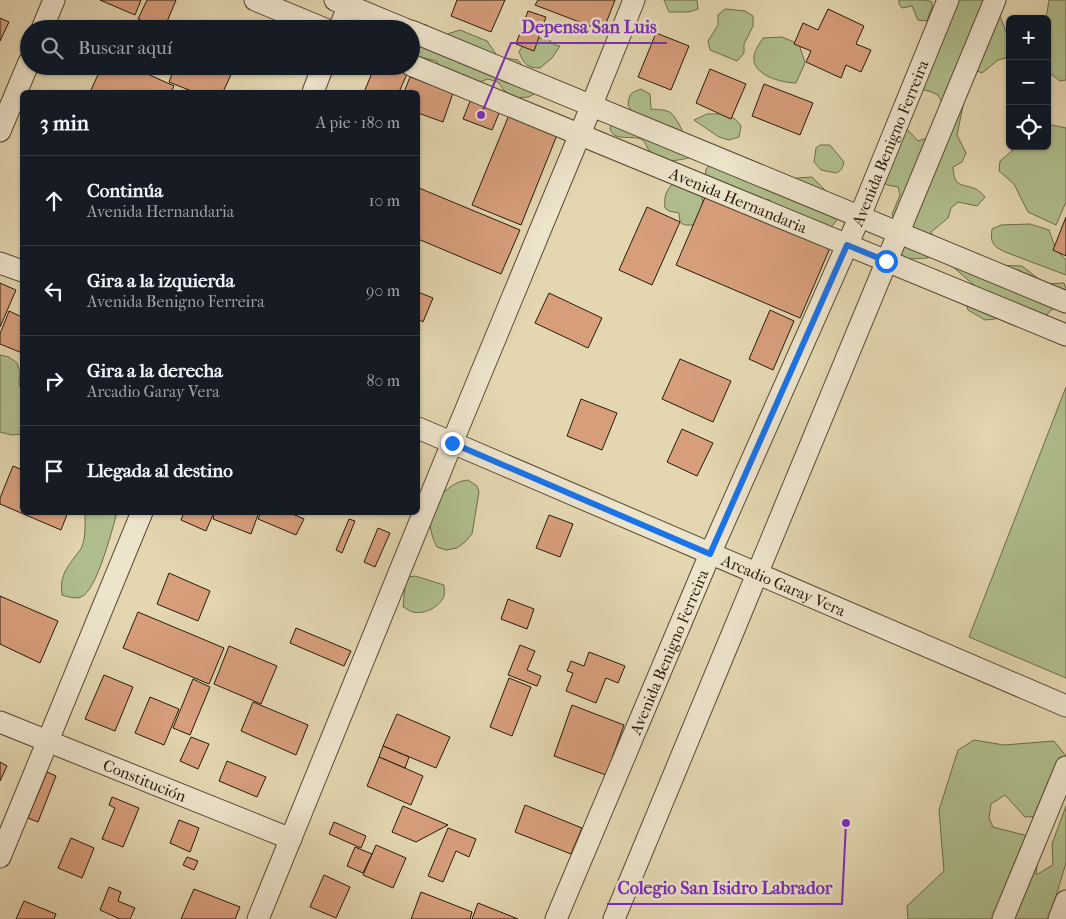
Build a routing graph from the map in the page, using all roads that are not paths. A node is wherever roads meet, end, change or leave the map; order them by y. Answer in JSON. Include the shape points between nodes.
{"nodes":[{"id":1,"x":54,"y":0,"type":"edge"},
{"id":2,"x":255,"y":0,"type":"edge"},
{"id":3,"x":634,"y":0,"type":"edge"},
{"id":4,"x":948,"y":0,"type":"edge"},
{"id":5,"x":995,"y":0,"type":"edge"},
{"id":6,"x":345,"y":2,"type":"edge"},
{"id":7,"x":46,"y":20,"type":"edge"},
{"id":8,"x":303,"y":20,"type":"edge"},
{"id":9,"x":341,"y":20,"type":"edge"},
{"id":10,"x":385,"y":20,"type":"edge"},
{"id":11,"x":420,"y":36,"type":"edge"},
{"id":12,"x":420,"y":69,"type":"edge"},
{"id":13,"x":24,"y":75,"type":"edge"},
{"id":14,"x":320,"y":75,"type":"edge"},
{"id":15,"x":314,"y":90,"type":"edge"},
{"id":16,"x":591,"y":106,"type":"junction"},
{"id":17,"x":0,"y":131,"type":"edge"},
{"id":18,"x":580,"y":134,"type":"junction"},
{"id":19,"x":860,"y":216,"type":"junction"},
{"id":20,"x":898,"y":232,"type":"junction"},
{"id":21,"x":847,"y":245,"type":"junction"},
{"id":22,"x":886,"y":261,"type":"junction"},
{"id":23,"x":0,"y":263,"type":"edge"},
{"id":24,"x":20,"y":270,"type":"edge"},
{"id":25,"x":1066,"y":302,"type":"edge"},
{"id":26,"x":1066,"y":335,"type":"edge"},
{"id":27,"x":420,"y":429,"type":"edge"},
{"id":28,"x":452,"y":443,"type":"junction"},
{"id":29,"x":141,"y":515,"type":"edge"},
{"id":30,"x":710,"y":554,"type":"junction"},
{"id":31,"x":757,"y":574,"type":"junction"},
{"id":32,"x":1066,"y":706,"type":"edge"},
{"id":33,"x":0,"y":722,"type":"edge"},
{"id":34,"x":48,"y":741,"type":"junction"},
{"id":35,"x":1066,"y":767,"type":"edge"},
{"id":36,"x":291,"y":839,"type":"junction"},
{"id":37,"x":0,"y":857,"type":"edge"},
{"id":38,"x":1066,"y":901,"type":"edge"},
{"id":39,"x":258,"y":919,"type":"edge"},
{"id":40,"x":556,"y":919,"type":"edge"},
{"id":41,"x":614,"y":919,"type":"edge"},
{"id":42,"x":1003,"y":919,"type":"edge"},
{"id":43,"x":1058,"y":919,"type":"edge"}],
"edges":[{"from":1,"to":7,"type":"street"},
{"from":2,"to":8,"type":"street"},
{"from":3,"to":16,"type":"street"},
{"from":4,"to":19,"type":"street","name":"Avenida Benigno Ferreira"},
{"from":5,"to":20,"type":"street"},
{"from":6,"to":9,"type":"street"},
{"from":6,"to":10,"type":"street"},
{"from":11,"to":16,"type":"street","name":"Avenida Hernandaria"},
{"from":12,"to":18,"type":"street","name":"Avenida Hernandaria"},
{"from":13,"to":17,"type":"street"},
{"from":14,"to":15,"type":"street"},
{"from":16,"to":18,"type":"street"},
{"from":16,"to":19,"type":"street","name":"Avenida Hernandaria"},
{"from":18,"to":21,"type":"street","name":"Avenida Hernandaria"},
{"from":18,"to":28,"type":"street"},
{"from":19,"to":20,"type":"street","name":"Avenida Hernandaria"},
{"from":19,"to":21,"type":"street","name":"Avenida Benigno Ferreira"},
{"from":20,"to":22,"type":"street"},
{"from":20,"to":25,"type":"street","name":"Avenida Hernandaria"},
{"from":21,"to":22,"type":"street","name":"Avenida Hernandaria"},
{"from":21,"to":30,"type":"street","name":"Avenida Benigno Ferreira"},
{"from":22,"to":26,"type":"street","name":"Avenida Hernandaria"},
{"from":22,"to":31,"type":"street"},
{"from":23,"to":24,"type":"street"},
{"from":27,"to":28,"type":"street","name":"Arcadio Garay Vera"},
{"from":28,"to":30,"type":"street","name":"Arcadio Garay Vera"},
{"from":28,"to":36,"type":"street"},
{"from":29,"to":34,"type":"street"},
{"from":30,"to":31,"type":"street","name":"Arcadio Garay Vera"},
{"from":30,"to":40,"type":"street","name":"Avenida Benigno Ferreira"},
{"from":31,"to":32,"type":"street","name":"Arcadio Garay Vera"},
{"from":31,"to":41,"type":"street"},
{"from":33,"to":34,"type":"street","name":"Constitución"},
{"from":34,"to":36,"type":"street","name":"Constitución"},
{"from":34,"to":37,"type":"street"},
{"from":35,"to":42,"type":"street"},
{"from":36,"to":39,"type":"street"},
{"from":38,"to":43,"type":"street"}]}
